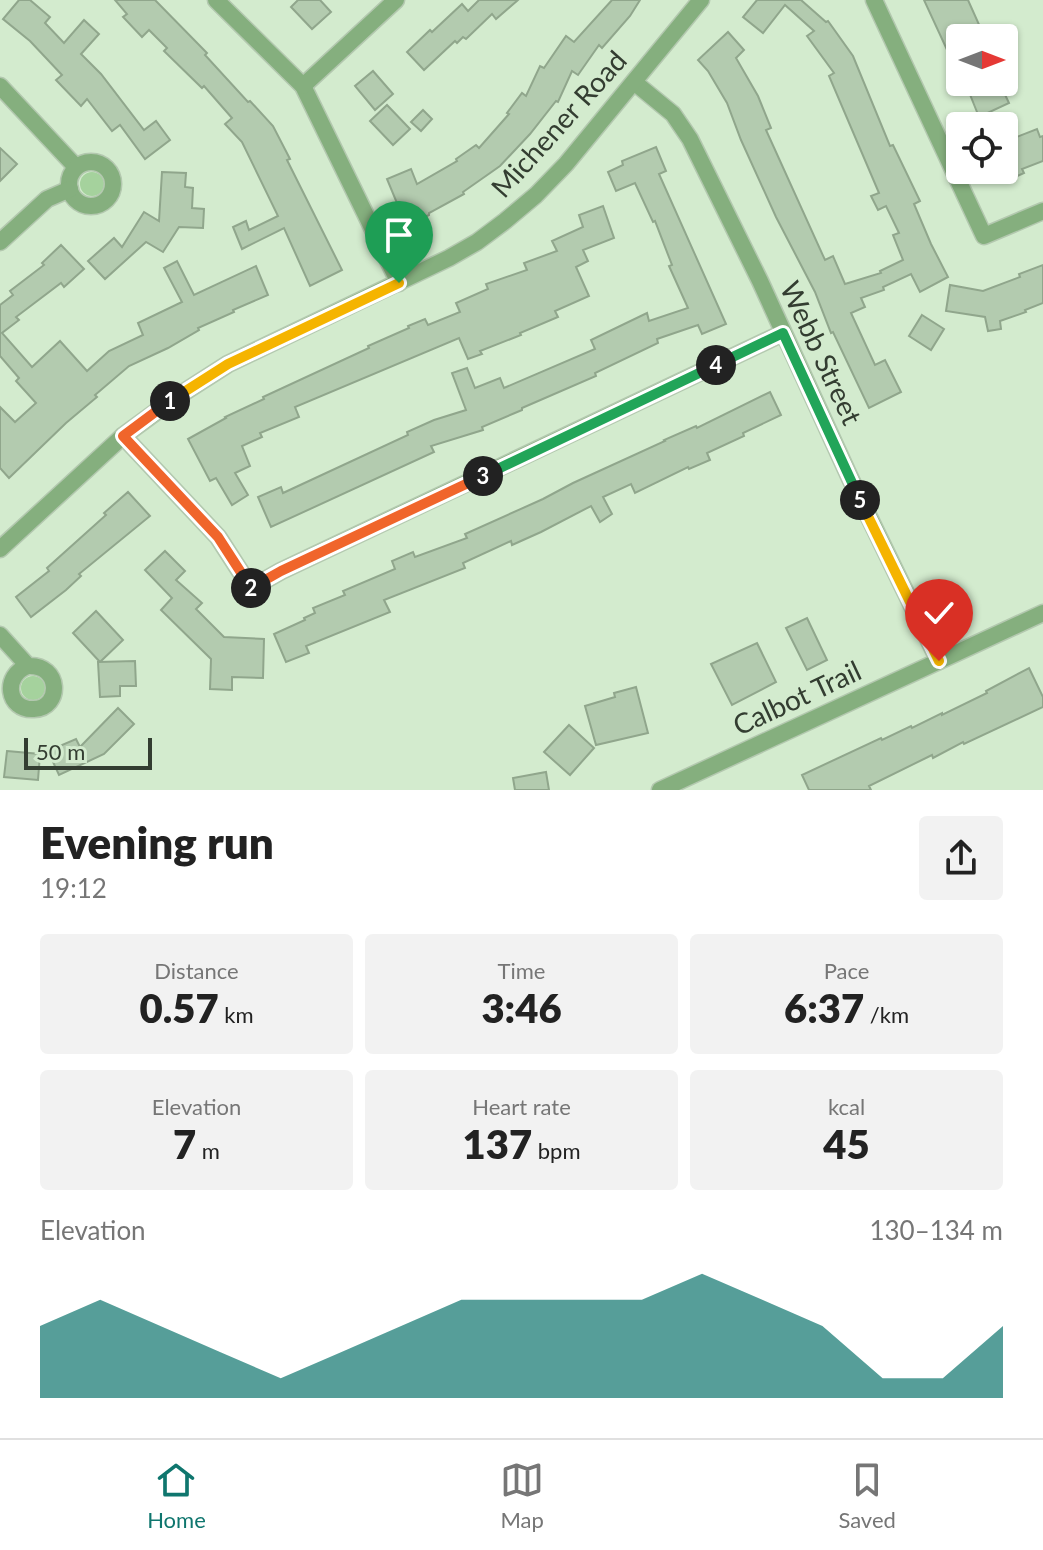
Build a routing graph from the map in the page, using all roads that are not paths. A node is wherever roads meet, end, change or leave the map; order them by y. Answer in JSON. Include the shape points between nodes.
{"nodes":[{"id":1,"x":216,"y":0,"type":"edge"},
{"id":2,"x":396,"y":0,"type":"edge"},
{"id":3,"x":701,"y":0,"type":"edge"},
{"id":4,"x":874,"y":0,"type":"edge"},
{"id":5,"x":634,"y":82,"type":"junction"},
{"id":6,"x":0,"y":86,"type":"edge"},
{"id":7,"x":303,"y":86,"type":"junction"},
{"id":8,"x":76,"y":167,"type":"junction"},
{"id":9,"x":70,"y":189,"type":"junction"},
{"id":10,"x":1043,"y":211,"type":"edge"},
{"id":11,"x":0,"y":242,"type":"edge"},
{"id":12,"x":399,"y":283,"type":"junction"},
{"id":13,"x":783,"y":333,"type":"junction"},
{"id":14,"x":123,"y":436,"type":"junction"},
{"id":15,"x":0,"y":549,"type":"edge"},
{"id":16,"x":1043,"y":613,"type":"edge"},
{"id":17,"x":0,"y":635,"type":"edge"},
{"id":18,"x":939,"y":661,"type":"junction"},
{"id":19,"x":28,"y":666,"type":"dead end"},
{"id":20,"x":660,"y":790,"type":"edge"}],
"edges":[{"from":1,"to":7,"type":"street"},
{"from":2,"to":7,"type":"street"},
{"from":3,"to":5,"type":"street","name":"Michener Road"},
{"from":4,"to":10,"type":"street","via":[[984,236]]},
{"from":5,"to":12,"type":"street","name":"Michener Road","via":[[536,195],[477,242]]},
{"from":5,"to":13,"type":"street","name":"Webb Street","via":[[683,126]]},
{"from":6,"to":8,"type":"street"},
{"from":7,"to":12,"type":"street"},
{"from":8,"to":9,"type":"street"},
{"from":8,"to":9,"type":"street","via":[[89,161],[103,165],[112,175],[112,190],[91,206],[78,201]]},
{"from":9,"to":11,"type":"street","via":[[47,199]]},
{"from":12,"to":14,"type":"street","name":"Michener Road","via":[[228,364]]},
{"from":13,"to":14,"type":"street","via":[[251,588],[218,537]]},
{"from":13,"to":18,"type":"street","name":"Webb Street"},
{"from":14,"to":15,"type":"street","name":"Michener Road"},
{"from":16,"to":18,"type":"street","name":"Calbot Trail"},
{"from":17,"to":19,"type":"street"},
{"from":18,"to":20,"type":"street","name":"Calbot Trail"}]}
